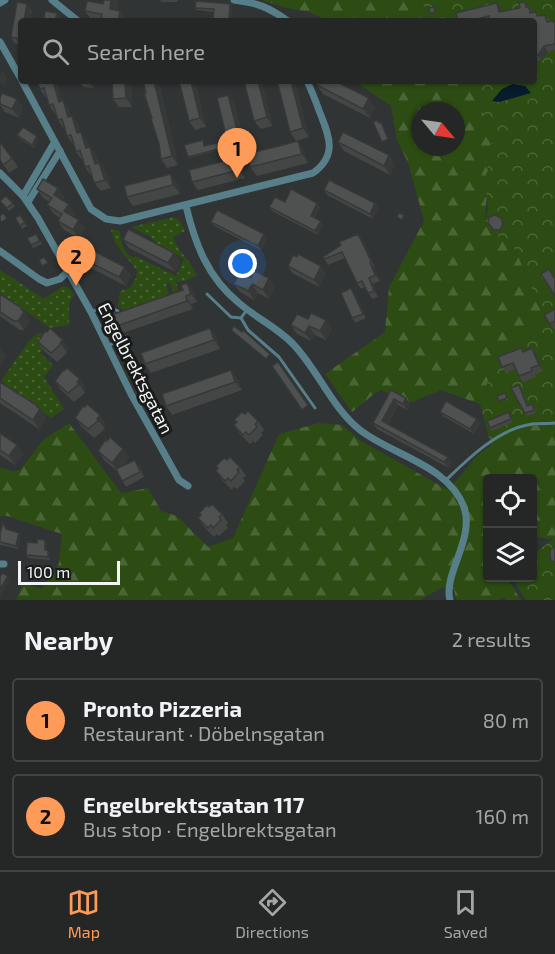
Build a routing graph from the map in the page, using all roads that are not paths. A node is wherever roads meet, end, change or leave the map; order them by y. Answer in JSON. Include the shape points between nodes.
{"nodes":[{"id":1,"x":5,"y":0,"type":"edge"},
{"id":2,"x":52,"y":0,"type":"edge"},
{"id":3,"x":234,"y":0,"type":"edge"},
{"id":4,"x":0,"y":3,"type":"edge"},
{"id":5,"x":74,"y":18,"type":"edge"},
{"id":6,"x":284,"y":18,"type":"edge"},
{"id":7,"x":0,"y":42,"type":"edge"},
{"id":8,"x":18,"y":73,"type":"edge"},
{"id":9,"x":24,"y":84,"type":"edge"},
{"id":10,"x":308,"y":84,"type":"edge"},
{"id":11,"x":54,"y":143,"type":"junction"},
{"id":12,"x":60,"y":151,"type":"junction"},
{"id":13,"x":0,"y":173,"type":"edge"},
{"id":14,"x":25,"y":199,"type":"junction"},
{"id":15,"x":186,"y":206,"type":"junction"},
{"id":16,"x":0,"y":251,"type":"edge"},
{"id":17,"x":68,"y":271,"type":"junction"},
{"id":18,"x":207,"y":294,"type":"dead end"},
{"id":19,"x":247,"y":309,"type":"junction"},
{"id":20,"x":118,"y":311,"type":"edge"},
{"id":21,"x":91,"y":312,"type":"junction"},
{"id":22,"x":241,"y":318,"type":"junction"},
{"id":23,"x":127,"y":336,"type":"dead end"},
{"id":24,"x":108,"y":346,"type":"junction"},
{"id":25,"x":315,"y":408,"type":"dead end"},
{"id":26,"x":555,"y":423,"type":"edge"},
{"id":27,"x":444,"y":481,"type":"junction"},
{"id":28,"x":188,"y":486,"type":"dead end"},
{"id":29,"x":450,"y":600,"type":"edge"}],
"edges":[{"from":1,"to":4,"type":"street"},
{"from":2,"to":5,"type":"street"},
{"from":3,"to":6,"type":"street","via":[[257,3]]},
{"from":7,"to":8,"type":"street"},
{"from":9,"to":11,"type":"street"},
{"from":10,"to":15,"type":"street","via":[[329,135],[330,148],[323,165],[313,172]]},
{"from":11,"to":12,"type":"street"},
{"from":11,"to":14,"type":"street"},
{"from":12,"to":14,"type":"street"},
{"from":12,"to":15,"type":"street","via":[[91,209],[106,219],[120,221]]},
{"from":13,"to":14,"type":"street","name":"Engelbrektsgatan"},
{"from":14,"to":17,"type":"street","name":"Engelbrektsgatan"},
{"from":15,"to":19,"type":"street","via":[[207,267]]},
{"from":16,"to":17,"type":"street","via":[[47,283]]},
{"from":17,"to":21,"type":"street","name":"Engelbrektsgatan"},
{"from":18,"to":22,"type":"lane","via":[[231,317]]},
{"from":19,"to":22,"type":"lane"},
{"from":19,"to":27,"type":"street","via":[[294,344],[356,427]]},
{"from":20,"to":21,"type":"lane","via":[[108,306]]},
{"from":21,"to":24,"type":"street","name":"Engelbrektsgatan"},
{"from":22,"to":25,"type":"lane","via":[[248,330],[279,357]]},
{"from":23,"to":24,"type":"lane"},
{"from":24,"to":28,"type":"street","name":"Engelbrektsgatan","via":[[179,480]]},
{"from":26,"to":27,"type":"lane","via":[[524,425],[507,433],[483,446]]},
{"from":27,"to":29,"type":"street","via":[[464,507],[466,526]]}]}
